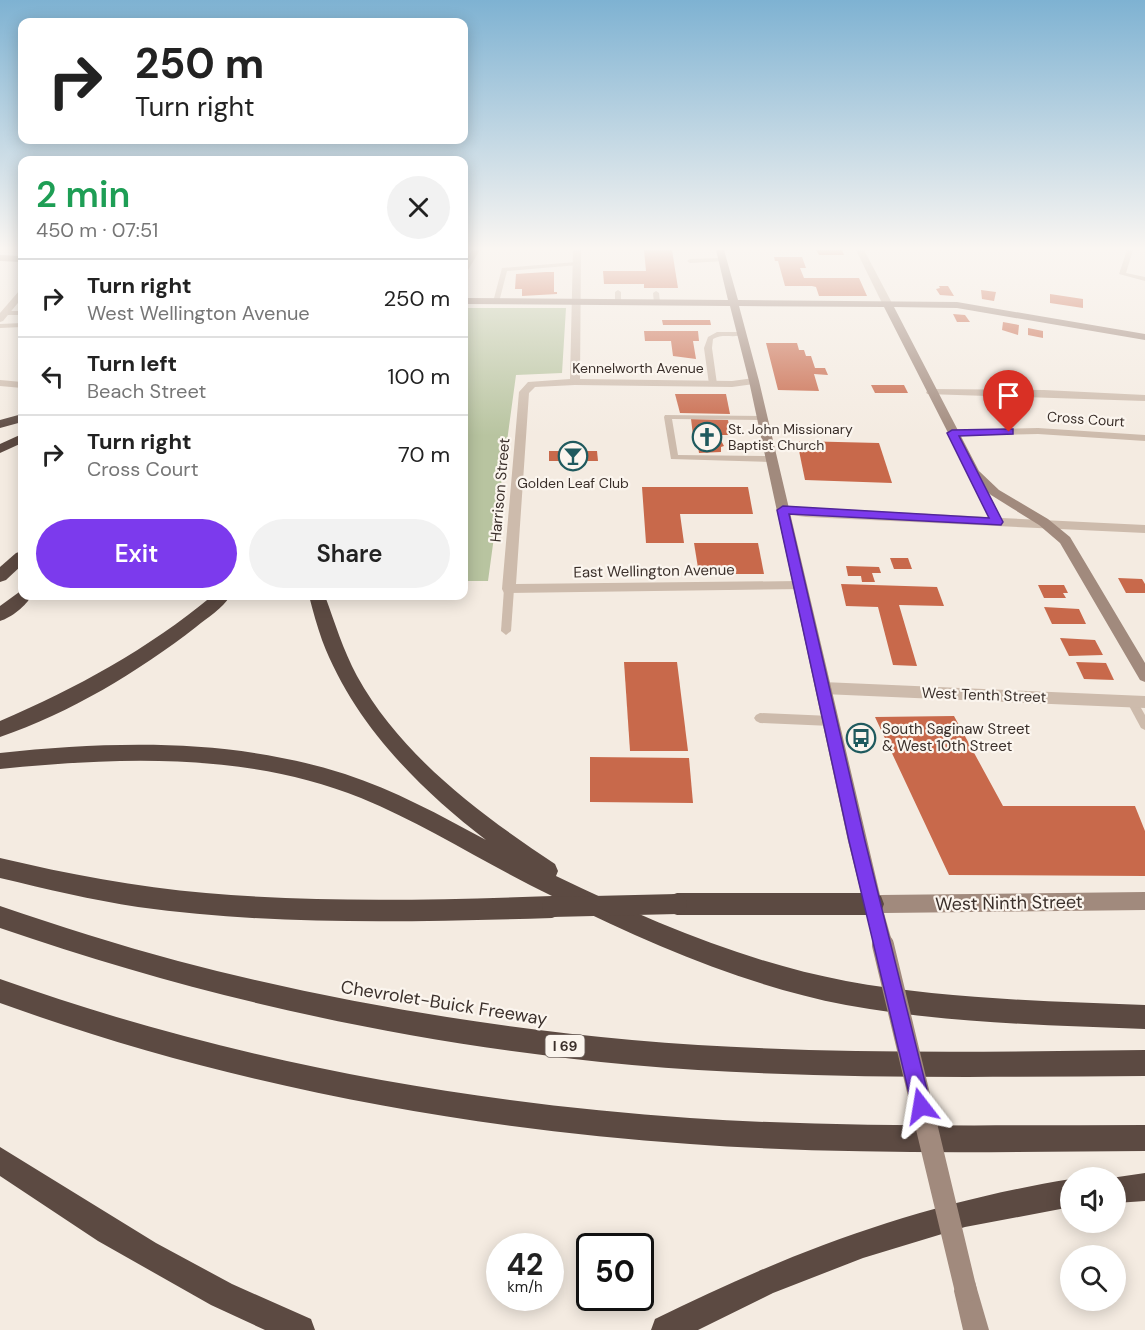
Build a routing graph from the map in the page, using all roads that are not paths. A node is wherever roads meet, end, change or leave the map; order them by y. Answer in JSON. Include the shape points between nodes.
{"nodes":[{"id":1,"x":575,"y":312,"type":"edge"},
{"id":2,"x":735,"y":312,"type":"edge"},
{"id":3,"x":891,"y":312,"type":"edge"},
{"id":4,"x":999,"y":312,"type":"edge"},
{"id":5,"x":18,"y":314,"type":"edge"},
{"id":6,"x":2,"y":316,"type":"edge"},
{"id":7,"x":0,"y":326,"type":"edge"},
{"id":8,"x":18,"y":326,"type":"edge"},
{"id":9,"x":741,"y":334,"type":"junction"},
{"id":10,"x":1145,"y":337,"type":"edge"},
{"id":11,"x":754,"y":381,"type":"junction"},
{"id":12,"x":575,"y":382,"type":"junction"},
{"id":13,"x":0,"y":383,"type":"edge"},
{"id":14,"x":713,"y":384,"type":"junction"},
{"id":15,"x":18,"y":385,"type":"edge"},
{"id":16,"x":525,"y":392,"type":"joint"},
{"id":17,"x":931,"y":392,"type":"junction"},
{"id":18,"x":1145,"y":398,"type":"edge"},
{"id":19,"x":762,"y":418,"type":"junction"},
{"id":20,"x":18,"y":419,"type":"edge"},
{"id":21,"x":0,"y":424,"type":"edge"},
{"id":22,"x":952,"y":433,"type":"junction"},
{"id":23,"x":1145,"y":438,"type":"edge"},
{"id":24,"x":18,"y":440,"type":"edge"},
{"id":25,"x":0,"y":449,"type":"edge"},
{"id":26,"x":771,"y":459,"type":"junction"},
{"id":27,"x":972,"y":470,"type":"junction"},
{"id":28,"x":783,"y":510,"type":"junction"},
{"id":29,"x":997,"y":522,"type":"junction"},
{"id":30,"x":1046,"y":525,"type":"junction"},
{"id":31,"x":1145,"y":529,"type":"edge"},
{"id":32,"x":18,"y":558,"type":"edge"},
{"id":33,"x":18,"y":559,"type":"edge"},
{"id":34,"x":0,"y":571,"type":"edge"},
{"id":35,"x":0,"y":576,"type":"edge"},
{"id":36,"x":799,"y":586,"type":"junction"},
{"id":37,"x":509,"y":590,"type":"junction"},
{"id":38,"x":18,"y":600,"type":"edge"},
{"id":39,"x":217,"y":600,"type":"edge"},
{"id":40,"x":318,"y":600,"type":"edge"},
{"id":41,"x":0,"y":615,"type":"edge"},
{"id":42,"x":506,"y":631,"type":"dead end"},
{"id":43,"x":1145,"y":676,"type":"edge"},
{"id":44,"x":823,"y":688,"type":"junction"},
{"id":45,"x":1139,"y":702,"type":"edge"},
{"id":46,"x":760,"y":718,"type":"dead end"},
{"id":47,"x":831,"y":721,"type":"junction"},
{"id":48,"x":1145,"y":725,"type":"edge"},
{"id":49,"x":0,"y":729,"type":"edge"},
{"id":50,"x":0,"y":762,"type":"edge"},
{"id":51,"x":0,"y":868,"type":"edge"},
{"id":52,"x":1145,"y":902,"type":"edge"},
{"id":53,"x":873,"y":904,"type":"junction"},
{"id":54,"x":621,"y":916,"type":"junction"},
{"id":55,"x":0,"y":917,"type":"edge"},
{"id":56,"x":0,"y":991,"type":"edge"},
{"id":57,"x":1145,"y":1017,"type":"edge"},
{"id":58,"x":1145,"y":1063,"type":"edge"},
{"id":59,"x":1145,"y":1138,"type":"edge"},
{"id":60,"x":0,"y":1160,"type":"edge"},
{"id":61,"x":1145,"y":1187,"type":"edge"},
{"id":62,"x":1126,"y":1188,"type":"edge"},
{"id":63,"x":1060,"y":1195,"type":"edge"},
{"id":64,"x":300,"y":1330,"type":"edge"},
{"id":65,"x":666,"y":1330,"type":"edge"},
{"id":66,"x":976,"y":1330,"type":"edge"}],
"edges":[{"from":1,"to":12,"type":"street"},
{"from":2,"to":9,"type":"street"},
{"from":3,"to":17,"type":"street"},
{"from":4,"to":10,"type":"street"},
{"from":5,"to":6,"type":"lane"},
{"from":7,"to":8,"type":"lane"},
{"from":9,"to":11,"type":"street"},
{"from":9,"to":14,"type":"lane","via":[[717,334],[710,338]]},
{"from":11,"to":14,"type":"street","name":"Kennelworth Avenue"},
{"from":11,"to":19,"type":"street"},
{"from":12,"to":14,"type":"street","name":"Kennelworth Avenue"},
{"from":12,"to":16,"type":"street","name":"Kennelworth Avenue","via":[[532,384]]},
{"from":13,"to":15,"type":"street"},
{"from":16,"to":37,"type":"street","name":"Harrison Street"},
{"from":17,"to":18,"type":"street"},
{"from":17,"to":22,"type":"street"},
{"from":19,"to":26,"type":"street"},
{"from":19,"to":26,"type":"lane","via":[[668,417],[674,458]]},
{"from":20,"to":21,"type":"highway"},
{"from":22,"to":23,"type":"street","name":"Cross Court","via":[[1038,431]]},
{"from":22,"to":27,"type":"street"},
{"from":24,"to":25,"type":"highway"},
{"from":26,"to":28,"type":"street"},
{"from":27,"to":29,"type":"street"},
{"from":27,"to":30,"type":"street","via":[[996,493]]},
{"from":28,"to":29,"type":"street"},
{"from":28,"to":36,"type":"street"},
{"from":29,"to":30,"type":"street"},
{"from":30,"to":31,"type":"street"},
{"from":30,"to":43,"type":"street","via":[[1070,547]]},
{"from":32,"to":34,"type":"highway"},
{"from":33,"to":35,"type":"highway"},
{"from":36,"to":37,"type":"street","name":"East Wellington Avenue"},
{"from":36,"to":44,"type":"street"},
{"from":37,"to":42,"type":"lane"},
{"from":38,"to":41,"type":"highway"},
{"from":39,"to":49,"type":"highway","via":[[129,666]]},
{"from":40,"to":54,"type":"highway","via":[[328,634],[354,685],[415,767],[501,841]]},
{"from":44,"to":45,"type":"street","name":"West Tenth Street"},
{"from":44,"to":47,"type":"street"},
{"from":45,"to":48,"type":"lane"},
{"from":46,"to":47,"type":"lane"},
{"from":47,"to":53,"type":"street"},
{"from":50,"to":54,"type":"highway","via":[[56,755],[156,752],[219,756],[291,769],[381,797],[527,873]]},
{"from":51,"to":53,"type":"highway","bridge":true,"via":[[107,892],[230,908],[368,912],[677,904]]},
{"from":52,"to":53,"type":"street","name":"West Ninth Street"},
{"from":53,"to":66,"type":"street","bridge":true},
{"from":54,"to":57,"type":"highway","via":[[751,969],[840,992],[966,1008]]},
{"from":55,"to":58,"type":"highway","name":"Chevrolet-Buick Freeway","number":"I 69","via":[[135,962],[243,990],[415,1025],[558,1045],[750,1060]]},
{"from":56,"to":59,"type":"highway","via":[[191,1051],[292,1075],[502,1111],[613,1124],[851,1138]]},
{"from":60,"to":64,"type":"highway","via":[[136,1248]]},
{"from":61,"to":62,"type":"highway"},
{"from":63,"to":65,"type":"highway","via":[[943,1218],[842,1250],[730,1297]]}]}
